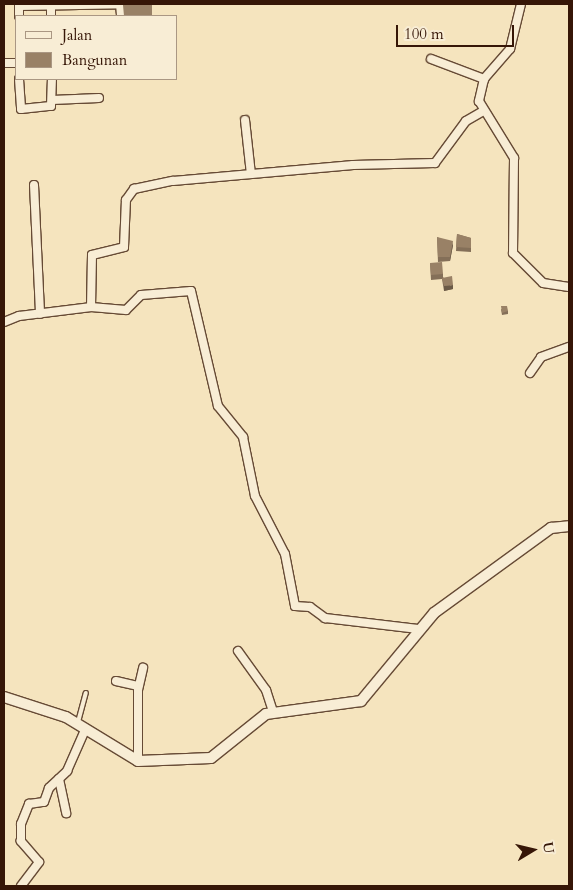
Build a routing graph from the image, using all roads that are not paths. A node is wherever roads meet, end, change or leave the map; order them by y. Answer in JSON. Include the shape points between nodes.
{"nodes":[{"id":1,"x":120,"y":4,"type":"edge"},
{"id":2,"x":141,"y":4,"type":"edge"},
{"id":3,"x":521,"y":4,"type":"edge"},
{"id":4,"x":19,"y":5,"type":"edge"},
{"id":5,"x":51,"y":5,"type":"edge"},
{"id":6,"x":431,"y":59,"type":"dead end"},
{"id":7,"x":484,"y":79,"type":"junction"},
{"id":8,"x":19,"y":80,"type":"edge"},
{"id":9,"x":52,"y":80,"type":"edge"},
{"id":10,"x":99,"y":98,"type":"dead end"},
{"id":11,"x":52,"y":100,"type":"junction"},
{"id":12,"x":483,"y":111,"type":"junction"},
{"id":13,"x":245,"y":120,"type":"dead end"},
{"id":14,"x":251,"y":174,"type":"junction"},
{"id":15,"x":34,"y":185,"type":"dead end"},
{"id":16,"x":569,"y":287,"type":"edge"},
{"id":17,"x":91,"y":307,"type":"junction"},
{"id":18,"x":40,"y":314,"type":"junction"},
{"id":19,"x":4,"y":322,"type":"edge"},
{"id":20,"x":569,"y":347,"type":"edge"},
{"id":21,"x":530,"y":374,"type":"dead end"},
{"id":22,"x":569,"y":526,"type":"edge"},
{"id":23,"x":418,"y":628,"type":"junction"},
{"id":24,"x":238,"y":651,"type":"dead end"},
{"id":25,"x":143,"y":668,"type":"dead end"},
{"id":26,"x":116,"y":681,"type":"dead end"},
{"id":27,"x":138,"y":686,"type":"junction"},
{"id":28,"x":86,"y":693,"type":"dead end"},
{"id":29,"x":4,"y":697,"type":"edge"},
{"id":30,"x":273,"y":712,"type":"junction"},
{"id":31,"x":81,"y":727,"type":"junction"},
{"id":32,"x":138,"y":761,"type":"junction"},
{"id":33,"x":59,"y":779,"type":"junction"},
{"id":34,"x":66,"y":813,"type":"dead end"},
{"id":35,"x":21,"y":886,"type":"edge"}],
"edges":[{"from":1,"to":2,"type":"street"},
{"from":1,"to":5,"type":"street"},
{"from":3,"to":7,"type":"street","via":[[510,49]]},
{"from":4,"to":5,"type":"street"},
{"from":6,"to":7,"type":"street"},
{"from":7,"to":12,"type":"street","via":[[479,95]]},
{"from":8,"to":11,"type":"street","via":[[20,108],[49,107]]},
{"from":9,"to":11,"type":"street"},
{"from":10,"to":11,"type":"street"},
{"from":12,"to":14,"type":"street","via":[[466,121],[435,163]]},
{"from":12,"to":16,"type":"street","via":[[514,158],[513,253],[543,282]]},
{"from":13,"to":14,"type":"street"},
{"from":14,"to":17,"type":"street","via":[[173,181],[131,191],[126,200],[124,247],[92,255]]},
{"from":15,"to":18,"type":"street"},
{"from":17,"to":18,"type":"street"},
{"from":17,"to":23,"type":"street","via":[[126,310],[141,295],[191,291],[218,406],[244,441],[255,496],[285,554],[295,606],[310,607],[325,618]]},
{"from":18,"to":19,"type":"street"},
{"from":20,"to":21,"type":"street","via":[[546,354]]},
{"from":22,"to":23,"type":"street","via":[[551,528]]},
{"from":23,"to":30,"type":"street","via":[[361,702]]},
{"from":24,"to":30,"type":"street","via":[[266,690]]},
{"from":25,"to":27,"type":"street"},
{"from":26,"to":27,"type":"street"},
{"from":27,"to":32,"type":"street"},
{"from":28,"to":31,"type":"lane"},
{"from":29,"to":31,"type":"street","via":[[50,710]]},
{"from":30,"to":32,"type":"street","via":[[252,723],[212,758]]},
{"from":31,"to":32,"type":"street"},
{"from":31,"to":33,"type":"street","via":[[71,764]]},
{"from":33,"to":34,"type":"street"},
{"from":33,"to":35,"type":"street","via":[[49,788],[44,802],[29,804],[21,824],[21,841],[39,862]]}]}
